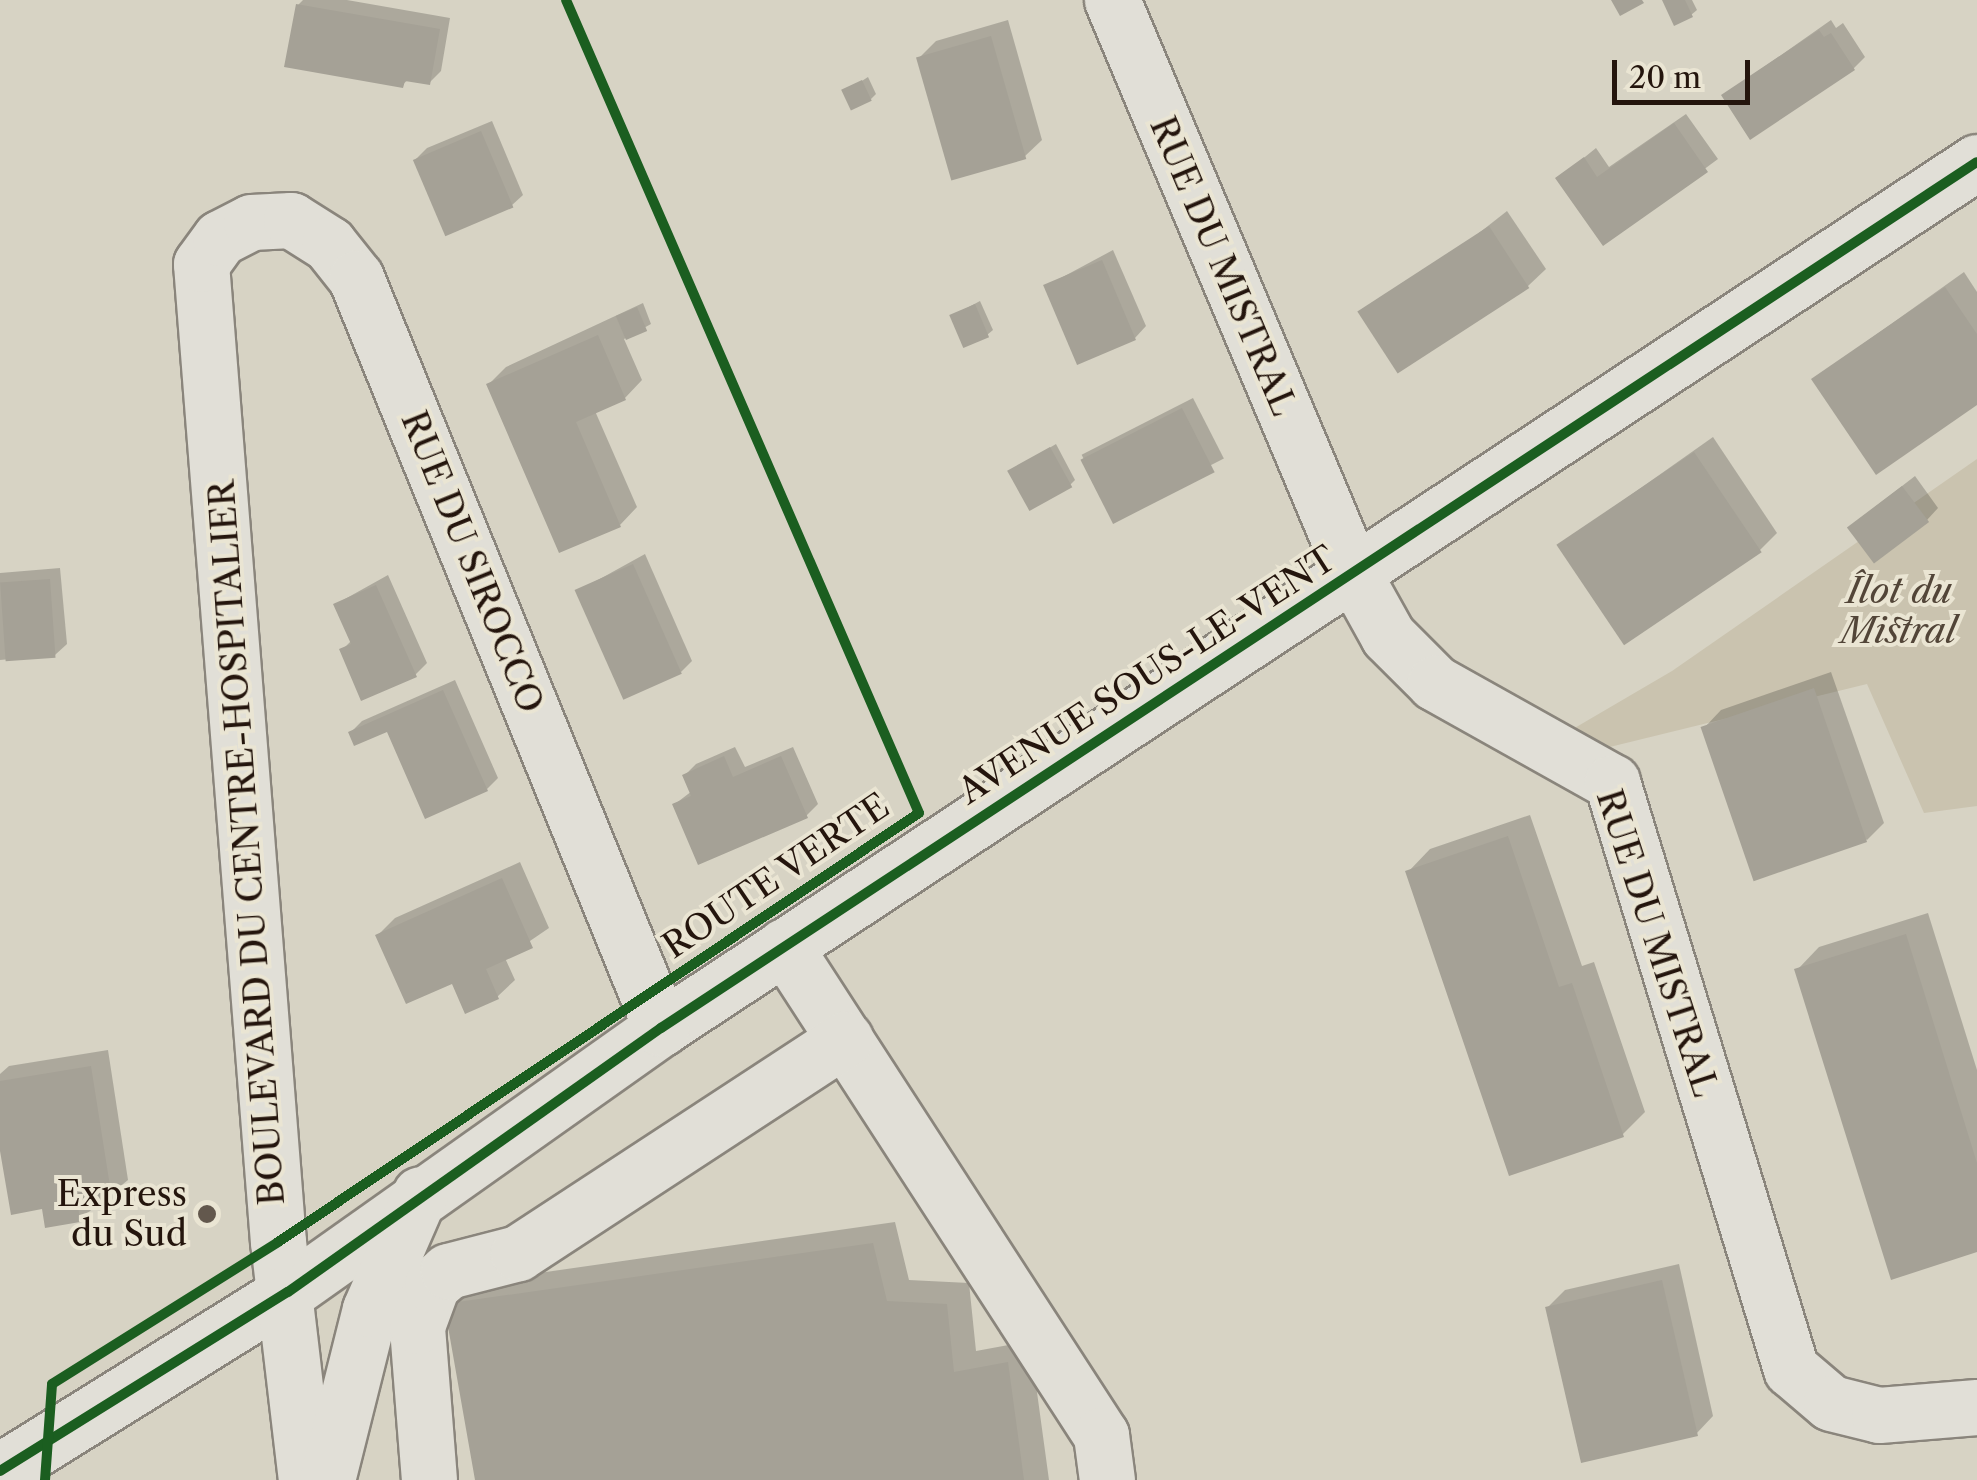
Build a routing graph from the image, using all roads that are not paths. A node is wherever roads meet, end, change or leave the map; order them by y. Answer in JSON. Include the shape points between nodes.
{"nodes":[{"id":1,"x":1112,"y":0,"type":"edge"},
{"id":2,"x":1977,"y":162,"type":"edge"},
{"id":3,"x":201,"y":264,"type":"joint"},
{"id":4,"x":1353,"y":573,"type":"junction"},
{"id":5,"x":784,"y":946,"type":"junction"},
{"id":6,"x":662,"y":1028,"type":"junction"},
{"id":7,"x":845,"y":1039,"type":"junction"},
{"id":8,"x":421,"y":1192,"type":"junction"},
{"id":9,"x":288,"y":1292,"type":"junction"},
{"id":10,"x":1977,"y":1407,"type":"edge"},
{"id":11,"x":0,"y":1470,"type":"edge"},
{"id":12,"x":306,"y":1480,"type":"edge"},
{"id":13,"x":327,"y":1480,"type":"edge"},
{"id":14,"x":429,"y":1480,"type":"edge"},
{"id":15,"x":1107,"y":1480,"type":"edge"}],
"edges":[{"from":1,"to":4,"type":"street","name":"RUE DU MISTRAL"},
{"from":2,"to":4,"type":"street","name":"AVENUE SOUS-LE-VENT"},
{"from":3,"to":6,"type":"street","name":"RUE DU SIROCCO","via":[[220,238],[251,222],[292,220],[329,244],[356,278]]},
{"from":3,"to":9,"type":"street","name":"BOULEVARD DU CENTRE-HOSPITALIER","via":[[278,1242]]},
{"from":4,"to":5,"type":"street","name":"AVENUE SOUS-LE-VENT"},
{"from":4,"to":10,"type":"street","name":"RUE DU MISTRAL","via":[[1388,636],[1435,683],[1612,782],[1791,1369],[1831,1403],[1879,1415]]},
{"from":5,"to":6,"type":"street","name":"AVENUE SOUS-LE-VENT"},
{"from":5,"to":7,"type":"street"},
{"from":6,"to":8,"type":"street","name":"AVENUE SOUS-LE-VENT"},
{"from":7,"to":14,"type":"street","via":[[518,1253],[448,1270],[432,1285],[417,1326]]},
{"from":7,"to":15,"type":"street","via":[[1102,1435]]},
{"from":8,"to":9,"type":"street","name":"AVENUE SOUS-LE-VENT"},
{"from":8,"to":13,"type":"street","via":[[370,1309]]},
{"from":9,"to":11,"type":"street","name":"AVENUE SOUS-LE-VENT"},
{"from":9,"to":12,"type":"street","name":"BOULEVARD DU CENTRE-HOSPITALIER"}]}
